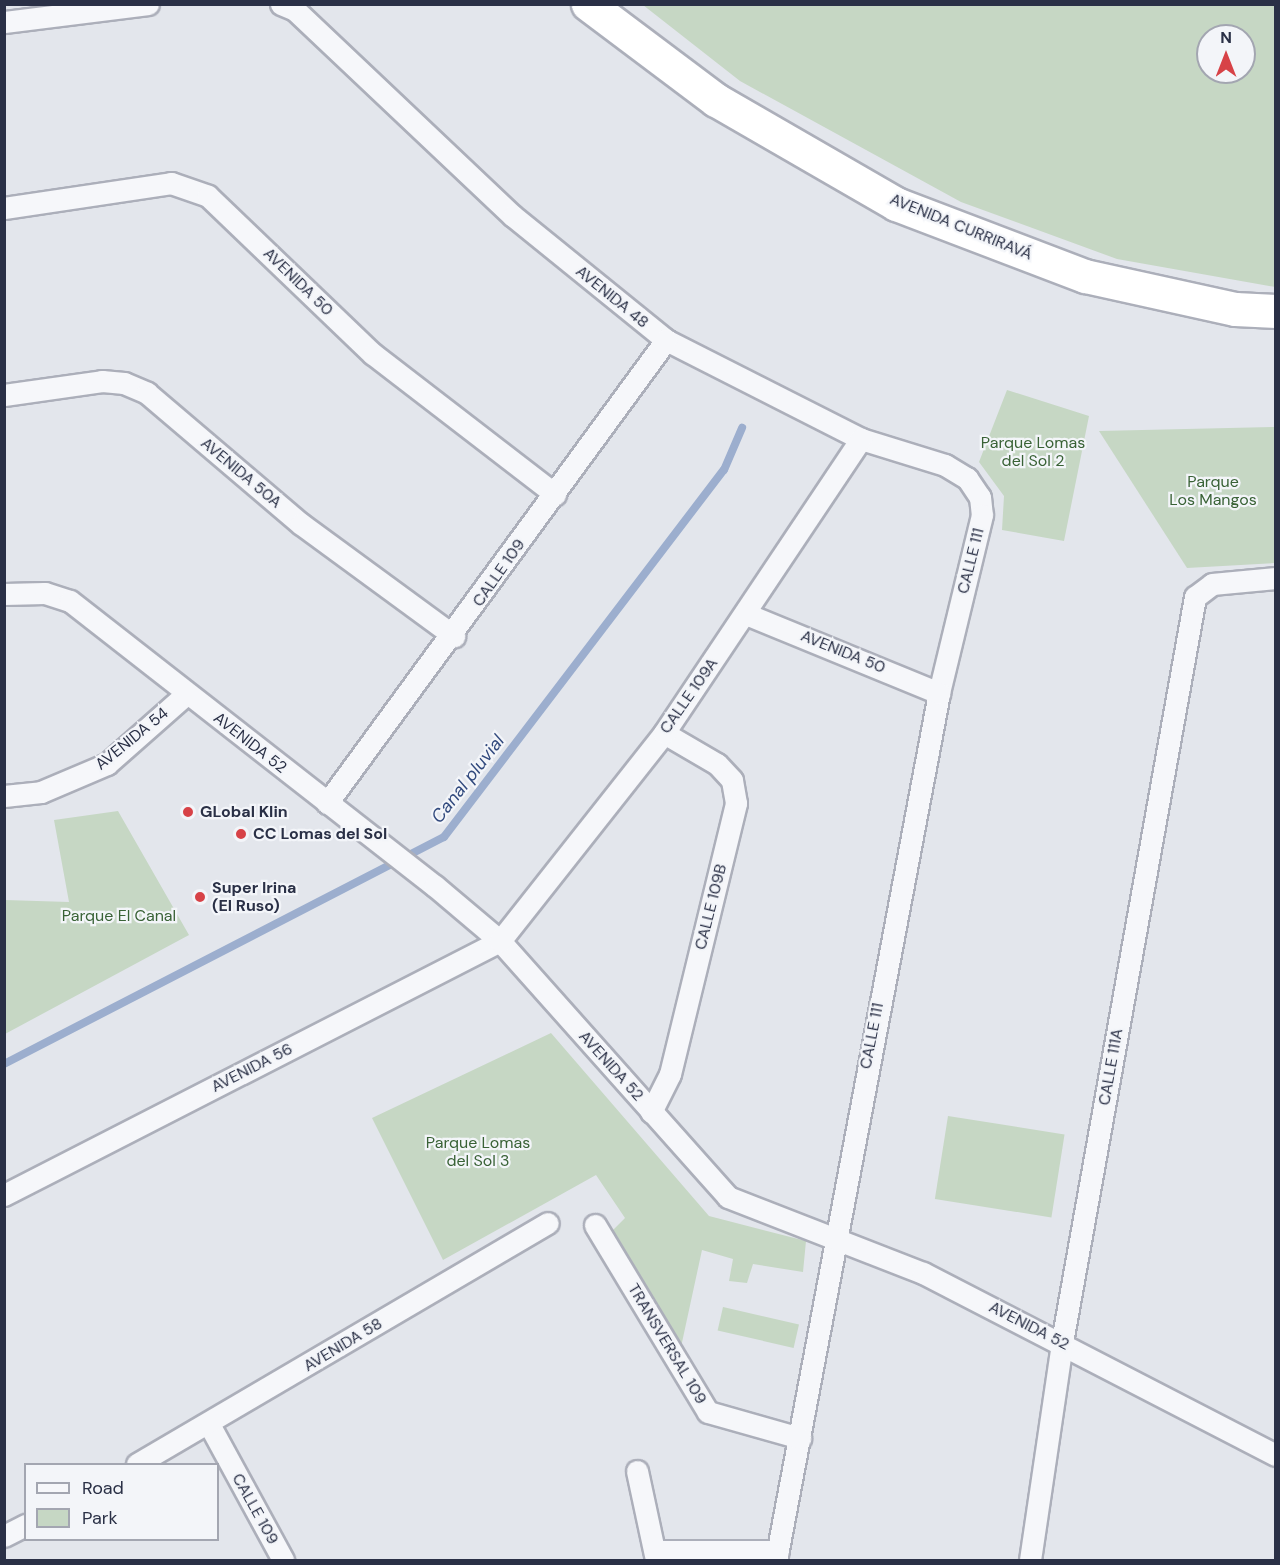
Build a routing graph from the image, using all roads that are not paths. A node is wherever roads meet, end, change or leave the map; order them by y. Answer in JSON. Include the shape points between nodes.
{"nodes":[{"id":1,"x":148,"y":4,"type":"edge"},
{"id":2,"x":282,"y":4,"type":"edge"},
{"id":3,"x":588,"y":4,"type":"edge"},
{"id":4,"x":4,"y":22,"type":"edge"},
{"id":5,"x":4,"y":208,"type":"edge"},
{"id":6,"x":1275,"y":311,"type":"edge"},
{"id":7,"x":666,"y":340,"type":"junction"},
{"id":8,"x":4,"y":395,"type":"edge"},
{"id":9,"x":861,"y":439,"type":"junction"},
{"id":10,"x":555,"y":494,"type":"junction"},
{"id":11,"x":982,"y":515,"type":"joint"},
{"id":12,"x":1275,"y":578,"type":"edge"},
{"id":13,"x":4,"y":594,"type":"edge"},
{"id":14,"x":746,"y":614,"type":"junction"},
{"id":15,"x":454,"y":636,"type":"junction"},
{"id":16,"x":939,"y":693,"type":"junction"},
{"id":17,"x":186,"y":694,"type":"junction"},
{"id":18,"x":664,"y":733,"type":"junction"},
{"id":19,"x":4,"y":796,"type":"edge"},
{"id":20,"x":327,"y":803,"type":"junction"},
{"id":21,"x":500,"y":942,"type":"junction"},
{"id":22,"x":651,"y":1112,"type":"junction"},
{"id":23,"x":4,"y":1195,"type":"edge"},
{"id":24,"x":547,"y":1223,"type":"dead end"},
{"id":25,"x":595,"y":1225,"type":"dead end"},
{"id":26,"x":832,"y":1239,"type":"junction"},
{"id":27,"x":1062,"y":1342,"type":"junction"},
{"id":28,"x":210,"y":1426,"type":"junction"},
{"id":29,"x":800,"y":1438,"type":"junction"},
{"id":30,"x":1275,"y":1455,"type":"edge"},
{"id":31,"x":139,"y":1463,"type":"edge"},
{"id":32,"x":637,"y":1472,"type":"dead end"},
{"id":33,"x":24,"y":1526,"type":"edge"},
{"id":34,"x":4,"y":1536,"type":"edge"},
{"id":35,"x":656,"y":1556,"type":"edge"},
{"id":36,"x":777,"y":1556,"type":"edge"},
{"id":37,"x":283,"y":1560,"type":"edge"},
{"id":38,"x":1030,"y":1560,"type":"edge"}],
"edges":[{"from":1,"to":4,"type":"street"},
{"from":2,"to":7,"type":"street","name":"AVENIDA 48","via":[[295,10],[513,216]]},
{"from":3,"to":6,"type":"highway","name":"AVENIDA CURRIRAVÁ","via":[[716,100],[896,204],[1085,276],[1234,309]]},
{"from":5,"to":10,"type":"street","name":"AVENIDA 50","via":[[171,183],[199,191],[373,354]]},
{"from":7,"to":9,"type":"street","name":"AVENIDA 48"},
{"from":7,"to":10,"type":"street","name":"CALLE 109"},
{"from":8,"to":15,"type":"street","name":"AVENIDA 50A","via":[[102,381],[124,382],[147,393],[301,524]]},
{"from":9,"to":11,"type":"street","name":"AVENIDA 48","via":[[945,465],[967,478],[980,497]]},
{"from":9,"to":14,"type":"street","name":"CALLE 109A"},
{"from":10,"to":15,"type":"street","name":"CALLE 109"},
{"from":11,"to":16,"type":"street","name":"CALLE 111"},
{"from":12,"to":27,"type":"street","name":"CALLE 111A","via":[[1212,584],[1195,597]]},
{"from":13,"to":17,"type":"street","name":"AVENIDA 52","via":[[45,594],[70,602]]},
{"from":14,"to":16,"type":"street","name":"AVENIDA 50"},
{"from":14,"to":18,"type":"street","name":"CALLE 109A"},
{"from":15,"to":20,"type":"street","name":"CALLE 109"},
{"from":16,"to":26,"type":"street","name":"CALLE 111"},
{"from":17,"to":19,"type":"street","name":"AVENIDA 54","via":[[107,764],[41,792]]},
{"from":17,"to":20,"type":"street","name":"AVENIDA 52"},
{"from":18,"to":21,"type":"street","name":"CALLE 109A"},
{"from":18,"to":22,"type":"street","name":"CALLE 109B","via":[[717,764],[732,780],[736,802],[670,1074]]},
{"from":20,"to":21,"type":"street","name":"AVENIDA 52"},
{"from":21,"to":22,"type":"street","name":"AVENIDA 52"},
{"from":21,"to":23,"type":"street","name":"AVENIDA 56"},
{"from":22,"to":26,"type":"street","name":"AVENIDA 52","via":[[728,1197]]},
{"from":24,"to":28,"type":"street","name":"AVENIDA 58"},
{"from":25,"to":29,"type":"street","name":"TRANSVERSAL 109","via":[[708,1412]]},
{"from":26,"to":27,"type":"street","name":"AVENIDA 52","via":[[923,1273]]},
{"from":26,"to":29,"type":"street","name":"CALLE 111"},
{"from":27,"to":30,"type":"street","name":"AVENIDA 52"},
{"from":27,"to":38,"type":"street","name":"CALLE 111A"},
{"from":28,"to":31,"type":"street","name":"AVENIDA 58"},
{"from":28,"to":37,"type":"street","name":"CALLE 109"},
{"from":29,"to":36,"type":"street","name":"CALLE 111"},
{"from":32,"to":35,"type":"street"},
{"from":33,"to":34,"type":"street"},
{"from":35,"to":36,"type":"street"}]}
